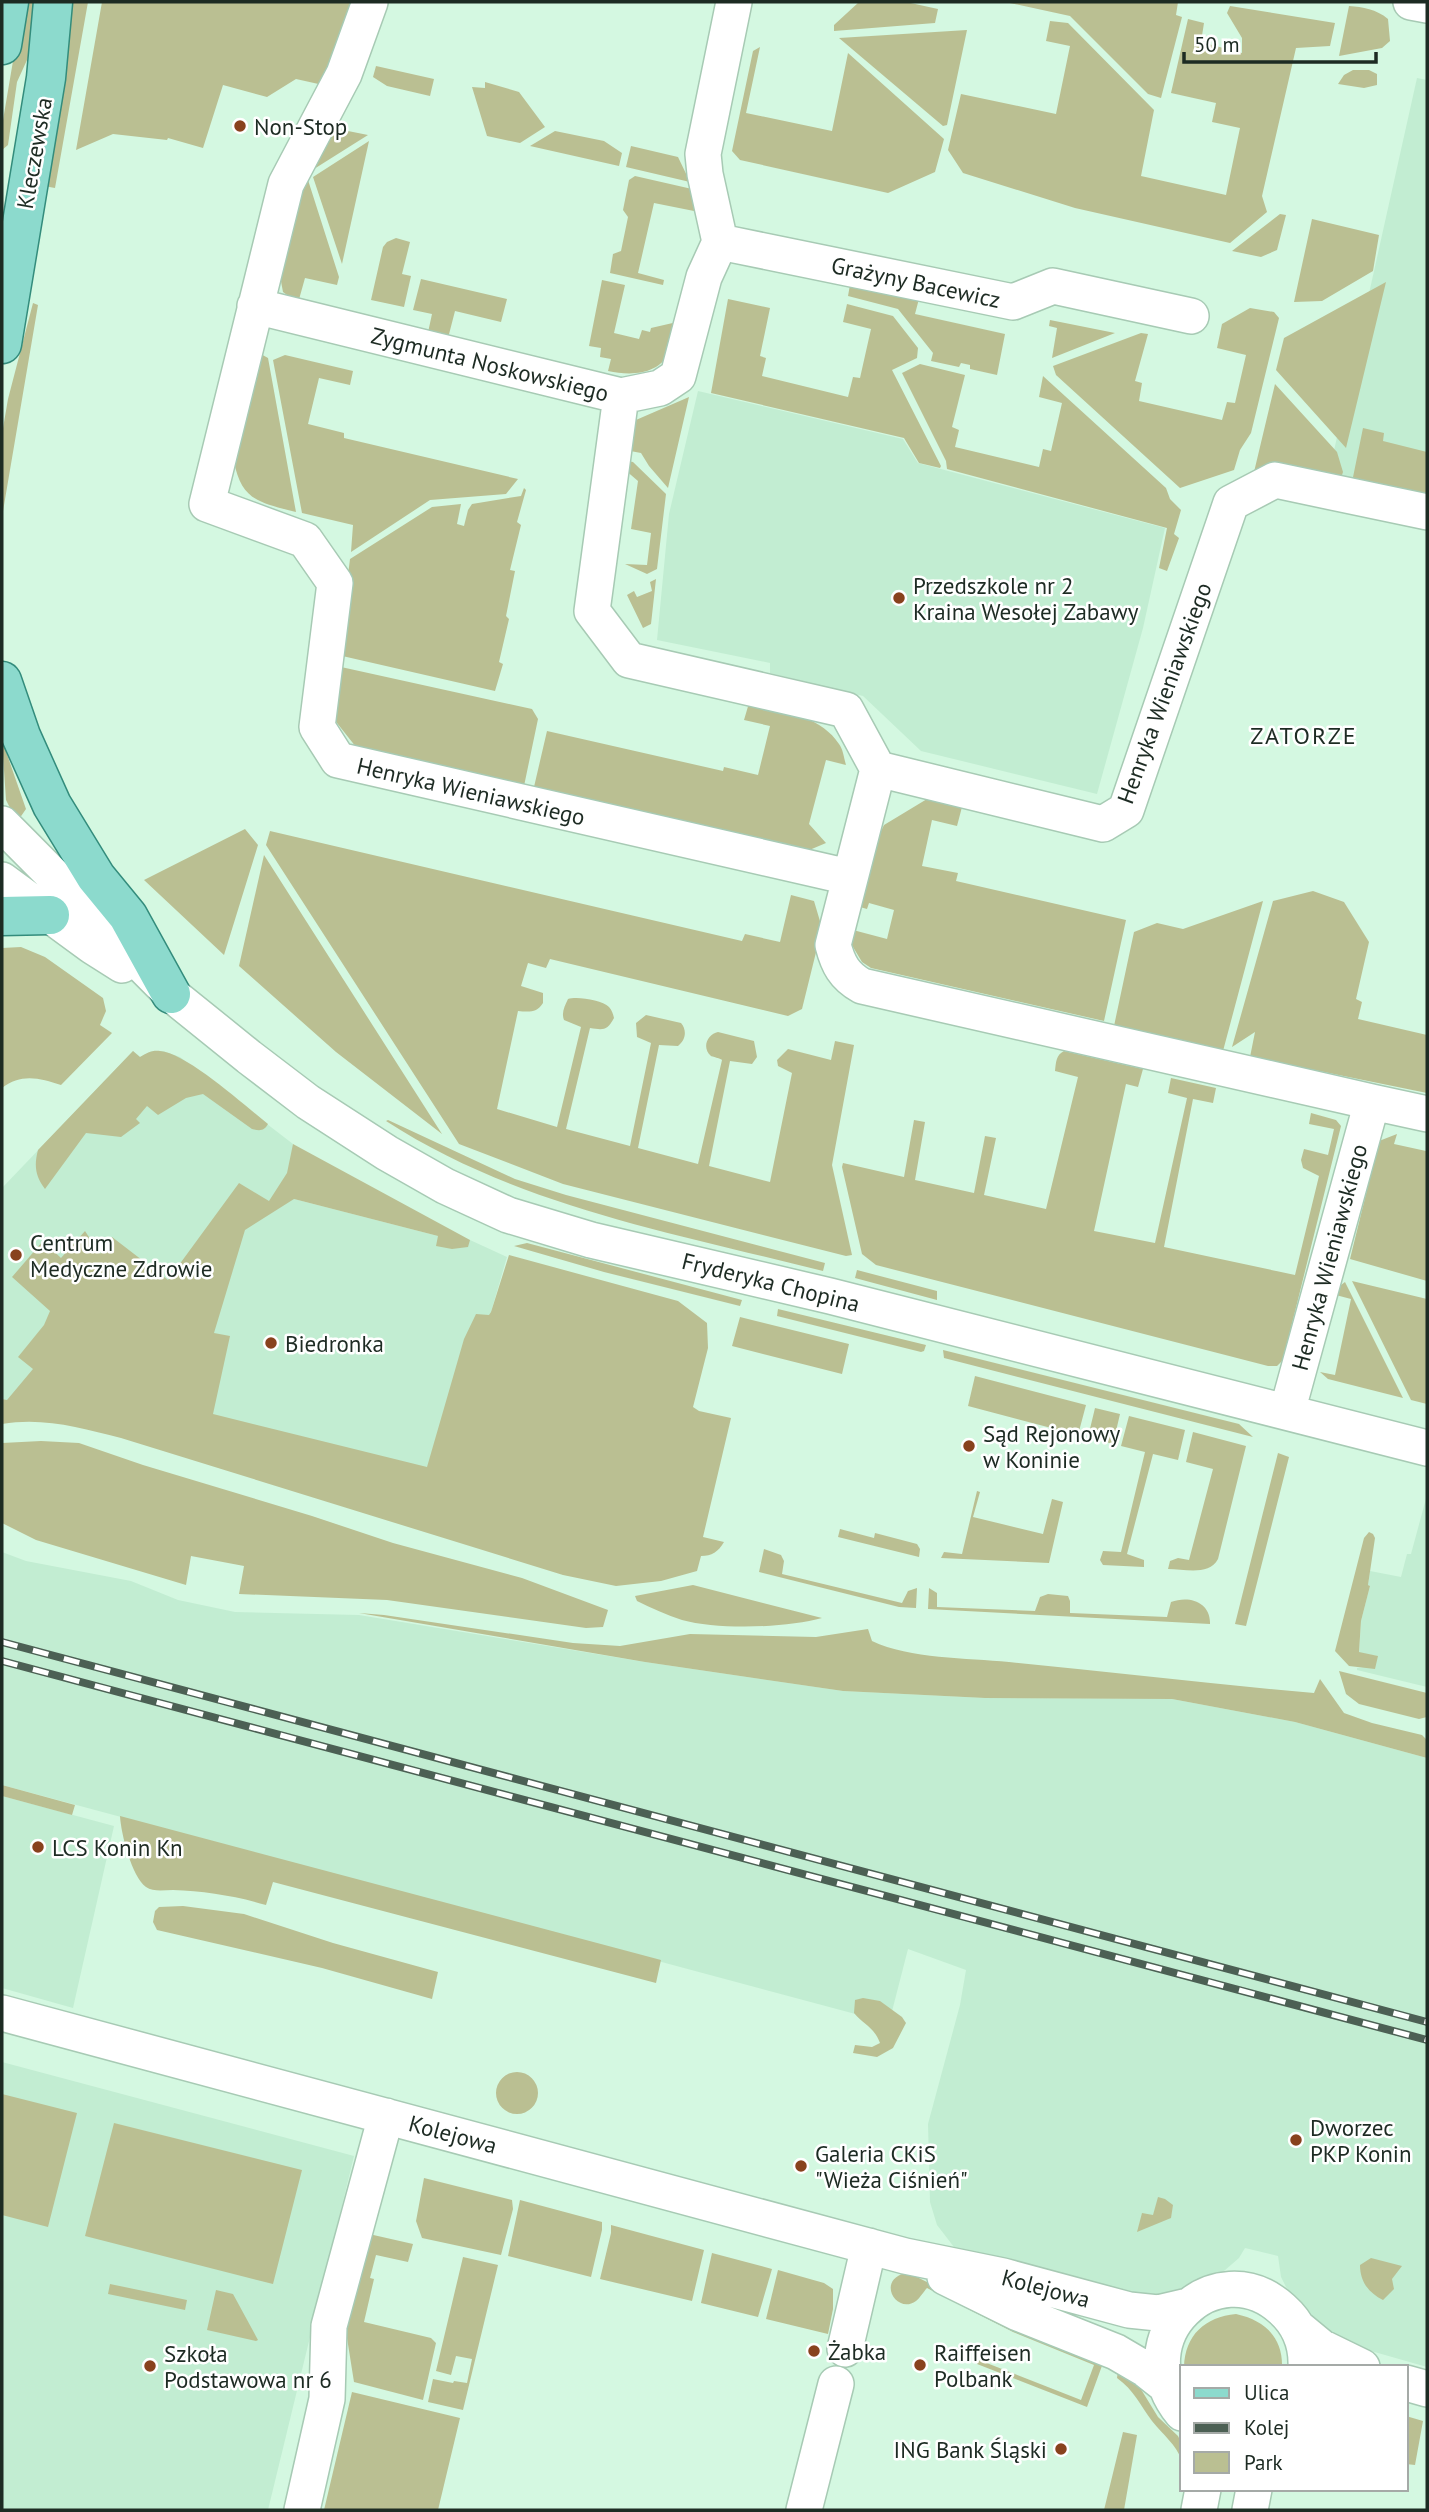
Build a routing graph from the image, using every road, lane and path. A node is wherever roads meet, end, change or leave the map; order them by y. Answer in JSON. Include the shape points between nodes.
{"nodes":[{"id":1,"x":9,"y":2,"type":"edge"},
{"id":2,"x":53,"y":2,"type":"edge"},
{"id":3,"x":370,"y":2,"type":"edge"},
{"id":4,"x":734,"y":2,"type":"edge"},
{"id":5,"x":1411,"y":2,"type":"edge"},
{"id":6,"x":1427,"y":5,"type":"edge"},
{"id":7,"x":2,"y":45,"type":"edge"},
{"id":8,"x":720,"y":242,"type":"junction"},
{"id":9,"x":255,"y":306,"type":"junction"},
{"id":10,"x":1191,"y":316,"type":"dead end"},
{"id":11,"x":2,"y":344,"type":"edge"},
{"id":12,"x":621,"y":396,"type":"junction"},
{"id":13,"x":1427,"y":512,"type":"edge"},
{"id":14,"x":2,"y":681,"type":"edge"},
{"id":15,"x":878,"y":769,"type":"junction"},
{"id":16,"x":2,"y":824,"type":"edge"},
{"id":17,"x":849,"y":877,"type":"junction"},
{"id":18,"x":2,"y":880,"type":"edge"},
{"id":19,"x":50,"y":915,"type":"junction"},
{"id":20,"x":2,"y":916,"type":"edge"},
{"id":21,"x":170,"y":994,"type":"junction"},
{"id":22,"x":1372,"y":1102,"type":"junction"},
{"id":23,"x":1427,"y":1114,"type":"edge"},
{"id":24,"x":1287,"y":1412,"type":"junction"},
{"id":25,"x":1427,"y":1448,"type":"edge"},
{"id":26,"x":2,"y":2013,"type":"edge"},
{"id":27,"x":386,"y":2116,"type":"junction"},
{"id":28,"x":869,"y":2246,"type":"junction"},
{"id":29,"x":905,"y":2256,"type":"junction"},
{"id":30,"x":1188,"y":2306,"type":"junction"},
{"id":31,"x":1298,"y":2329,"type":"junction"},
{"id":32,"x":845,"y":2349,"type":"dead end"},
{"id":33,"x":1306,"y":2365,"type":"edge"},
{"id":34,"x":1358,"y":2365,"type":"edge"},
{"id":35,"x":836,"y":2384,"type":"dead end"},
{"id":36,"x":1164,"y":2384,"type":"junction"},
{"id":37,"x":1408,"y":2384,"type":"edge"},
{"id":38,"x":1427,"y":2389,"type":"edge"},
{"id":39,"x":1180,"y":2410,"type":"edge"},
{"id":40,"x":1203,"y":2491,"type":"edge"},
{"id":41,"x":1254,"y":2491,"type":"edge"},
{"id":42,"x":302,"y":2510,"type":"edge"},
{"id":43,"x":804,"y":2510,"type":"edge"},
{"id":44,"x":1199,"y":2510,"type":"edge"},
{"id":45,"x":1250,"y":2510,"type":"edge"}],
"edges":[{"from":1,"to":7,"type":"main road"},
{"from":2,"to":11,"type":"main road","name":"Kleczewska","via":[[46,78]]},
{"from":3,"to":9,"type":"street","via":[[344,74],[286,184]]},
{"from":4,"to":8,"type":"street","via":[[703,154]]},
{"from":5,"to":6,"type":"street"},
{"from":8,"to":10,"type":"street","name":"Grażyny Bacewicz","via":[[1013,302],[1053,286]]},
{"from":8,"to":12,"type":"street","via":[[704,277],[678,376],[660,388]]},
{"from":9,"to":12,"type":"street","name":"Zygmunta Noskowskiego"},
{"from":9,"to":17,"type":"street","name":"Henryka Wieniawskiego","via":[[207,504],[305,540],[335,583],[317,727],[338,760]]},
{"from":12,"to":15,"type":"street","name":"Zygmunta Noskowskiego","via":[[592,611],[629,660],[846,710]]},
{"from":13,"to":15,"type":"street","name":"Henryka Wieniawskiego","via":[[1275,480],[1231,503],[1126,810],[1103,824]]},
{"from":14,"to":21,"type":"main road","via":[[52,804],[96,877],[128,916]]},
{"from":15,"to":17,"type":"street"},
{"from":16,"to":21,"type":"street","name":"Fryderyka Chopina"},
{"from":17,"to":22,"type":"street","via":[[833,945],[838,964],[862,986]]},
{"from":18,"to":19,"type":"street","name":"Fryderyka Chopina"},
{"from":19,"to":20,"type":"main road"},
{"from":19,"to":21,"type":"street","name":"Fryderyka Chopina"},
{"from":21,"to":24,"type":"street","name":"Fryderyka Chopina","via":[[308,1102],[445,1186],[508,1215],[591,1240]]},
{"from":22,"to":23,"type":"street"},
{"from":22,"to":24,"type":"street","name":"Henryka Wieniawskiego"},
{"from":24,"to":25,"type":"street","name":"Fryderyka Chopina"},
{"from":26,"to":27,"type":"street","name":"Kolejowa"},
{"from":27,"to":28,"type":"street","name":"Kolejowa"},
{"from":27,"to":42,"type":"street","via":[[330,2326],[327,2399]]},
{"from":28,"to":29,"type":"street","name":"Kolejowa"},
{"from":28,"to":32,"type":"street"},
{"from":29,"to":30,"type":"street","name":"Kolejowa","via":[[1003,2276],[1129,2310],[1158,2314]]},
{"from":29,"to":36,"type":"street","name":"Kolejowa","via":[[1018,2313],[1116,2352]]},
{"from":30,"to":31,"type":"street","name":"Kolejowa","via":[[1206,2295],[1252,2292],[1274,2301]]},
{"from":30,"to":36,"type":"street","via":[[1164,2341]]},
{"from":31,"to":33,"type":"street"},
{"from":31,"to":34,"type":"street","via":[[1321,2347]]},
{"from":35,"to":43,"type":"street"},
{"from":36,"to":39,"type":"street"},
{"from":37,"to":38,"type":"street"},
{"from":40,"to":44,"type":"street"},
{"from":41,"to":45,"type":"street"}]}
